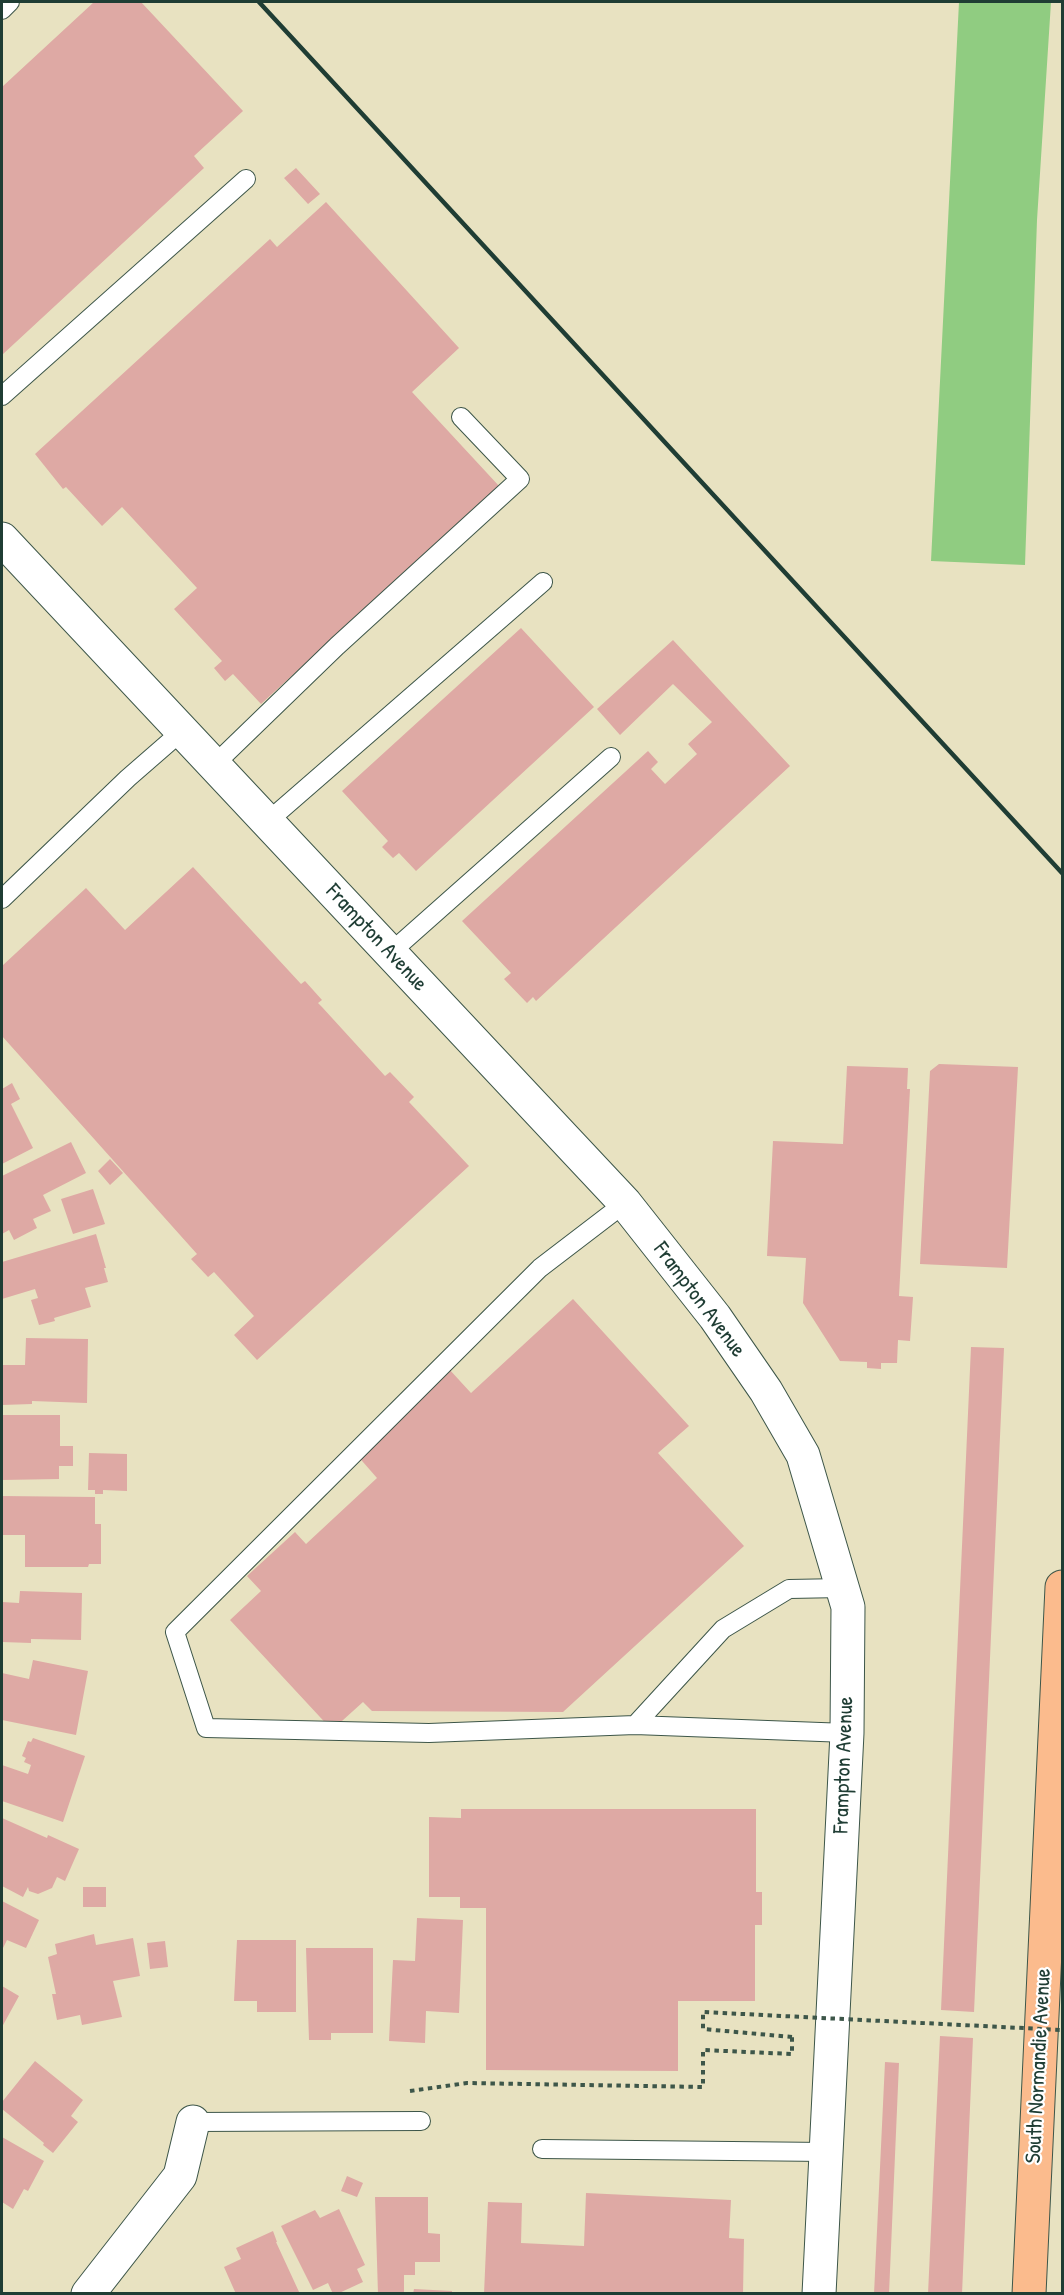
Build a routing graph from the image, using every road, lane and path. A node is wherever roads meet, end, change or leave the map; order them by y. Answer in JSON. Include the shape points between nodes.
{"nodes":[{"id":1,"x":10,"y":2,"type":"edge"},
{"id":2,"x":2,"y":10,"type":"edge"},
{"id":3,"x":246,"y":179,"type":"dead end"},
{"id":4,"x":2,"y":396,"type":"edge"},
{"id":5,"x":461,"y":417,"type":"dead end"},
{"id":6,"x":2,"y":539,"type":"edge"},
{"id":7,"x":543,"y":582,"type":"dead end"},
{"id":8,"x":182,"y":731,"type":"junction"},
{"id":9,"x":611,"y":757,"type":"dead end"},
{"id":10,"x":214,"y":765,"type":"junction"},
{"id":11,"x":267,"y":822,"type":"junction"},
{"id":12,"x":2,"y":899,"type":"edge"},
{"id":13,"x":390,"y":953,"type":"junction"},
{"id":14,"x":625,"y":1203,"type":"junction"},
{"id":15,"x":1062,"y":1587,"type":"edge"},
{"id":16,"x":842,"y":1588,"type":"junction"},
{"id":17,"x":635,"y":1725,"type":"junction"},
{"id":18,"x":847,"y":1733,"type":"junction"},
{"id":19,"x":1062,"y":2030,"type":"edge"},
{"id":20,"x":399,"y":2093,"type":"dead end"},
{"id":21,"x":421,"y":2121,"type":"dead end"},
{"id":22,"x":193,"y":2122,"type":"joint"},
{"id":23,"x":542,"y":2149,"type":"dead end"},
{"id":24,"x":826,"y":2152,"type":"junction"},
{"id":25,"x":88,"y":2294,"type":"edge"},
{"id":26,"x":819,"y":2294,"type":"edge"},
{"id":27,"x":1029,"y":2294,"type":"edge"}],
"edges":[{"from":1,"to":2,"type":"lane"},
{"from":3,"to":4,"type":"lane"},
{"from":5,"to":10,"type":"lane","via":[[520,479]]},
{"from":6,"to":8,"type":"street","name":"Frampton Avenue"},
{"from":7,"to":11,"type":"lane"},
{"from":8,"to":10,"type":"street","name":"Frampton Avenue"},
{"from":8,"to":12,"type":"lane"},
{"from":9,"to":13,"type":"lane"},
{"from":10,"to":11,"type":"street","name":"Frampton Avenue"},
{"from":11,"to":13,"type":"street","name":"Frampton Avenue"},
{"from":13,"to":14,"type":"street","name":"Frampton Avenue"},
{"from":14,"to":16,"type":"street","name":"Frampton Avenue","via":[[714,1317],[766,1391],[804,1455]]},
{"from":14,"to":17,"type":"lane","via":[[540,1268],[175,1632],[206,1728],[429,1733]]},
{"from":15,"to":27,"type":"main road","name":"South Normandie Avenue"},
{"from":16,"to":17,"type":"lane","via":[[789,1589],[723,1629]]},
{"from":16,"to":18,"type":"street","name":"Frampton Avenue","via":[[848,1607]]},
{"from":17,"to":18,"type":"lane"},
{"from":18,"to":24,"type":"street","name":"Frampton Avenue"},
{"from":19,"to":20,"type":"path","bridge":true,"via":[[703,2012],[703,2029],[792,2037],[792,2054],[703,2050],[703,2087],[467,2083]]},
{"from":21,"to":22,"type":"lane"},
{"from":22,"to":25,"type":"street","via":[[180,2176]]},
{"from":23,"to":24,"type":"lane"},
{"from":24,"to":26,"type":"street","name":"Frampton Avenue"}]}
